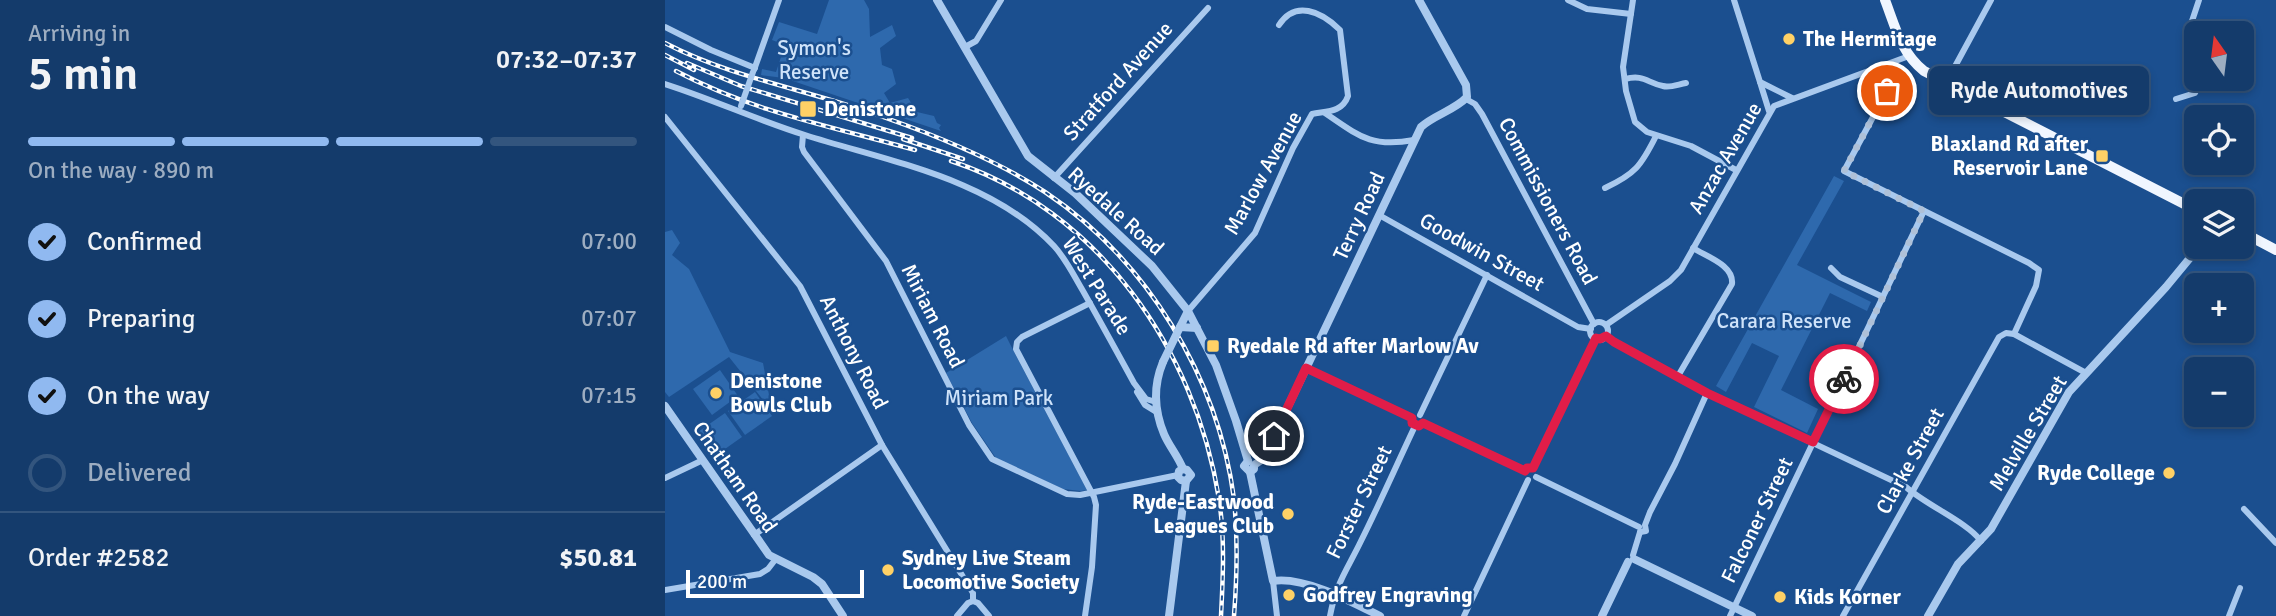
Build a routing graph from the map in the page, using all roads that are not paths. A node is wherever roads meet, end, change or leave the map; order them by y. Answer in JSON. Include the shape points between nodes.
{"nodes":[{"id":1,"x":779,"y":0,"type":"edge"},
{"id":2,"x":937,"y":0,"type":"edge"},
{"id":3,"x":1001,"y":0,"type":"edge"},
{"id":4,"x":1419,"y":0,"type":"edge"},
{"id":5,"x":1568,"y":0,"type":"edge"},
{"id":6,"x":1633,"y":0,"type":"edge"},
{"id":7,"x":1734,"y":0,"type":"edge"},
{"id":8,"x":1885,"y":0,"type":"edge"},
{"id":9,"x":1991,"y":0,"type":"edge"},
{"id":10,"x":2199,"y":0,"type":"edge"},
{"id":11,"x":1208,"y":8,"type":"dead end"},
{"id":12,"x":1631,"y":14,"type":"junction"},
{"id":13,"x":2192,"y":21,"type":"edge"},
{"id":14,"x":1279,"y":25,"type":"dead end"},
{"id":15,"x":665,"y":27,"type":"edge"},
{"id":16,"x":965,"y":47,"type":"junction"},
{"id":17,"x":1909,"y":56,"type":"junction"},
{"id":18,"x":1885,"y":65,"type":"junction"},
{"id":19,"x":754,"y":70,"type":"junction"},
{"id":20,"x":1625,"y":79,"type":"junction"},
{"id":21,"x":1760,"y":82,"type":"junction"},
{"id":22,"x":1686,"y":83,"type":"dead end"},
{"id":23,"x":1946,"y":83,"type":"junction"},
{"id":24,"x":665,"y":84,"type":"edge"},
{"id":25,"x":2196,"y":91,"type":"edge"},
{"id":26,"x":1792,"y":98,"type":"junction"},
{"id":27,"x":1466,"y":99,"type":"junction"},
{"id":28,"x":2176,"y":99,"type":"dead end"},
{"id":29,"x":741,"y":109,"type":"junction"},
{"id":30,"x":1769,"y":111,"type":"junction"},
{"id":31,"x":1325,"y":113,"type":"junction"},
{"id":32,"x":665,"y":117,"type":"edge"},
{"id":33,"x":803,"y":135,"type":"junction"},
{"id":34,"x":1656,"y":136,"type":"junction"},
{"id":35,"x":1414,"y":141,"type":"junction"},
{"id":36,"x":1736,"y":170,"type":"junction"},
{"id":37,"x":1054,"y":178,"type":"junction"},
{"id":38,"x":1605,"y":188,"type":"dead end"},
{"id":39,"x":2184,"y":204,"type":"edge"},
{"id":40,"x":1924,"y":211,"type":"junction"},
{"id":41,"x":1379,"y":215,"type":"junction"},
{"id":42,"x":2254,"y":238,"type":"edge"},
{"id":43,"x":1693,"y":248,"type":"junction"},
{"id":44,"x":2276,"y":250,"type":"edge"},
{"id":45,"x":2189,"y":259,"type":"edge"},
{"id":46,"x":1831,"y":268,"type":"dead end"},
{"id":47,"x":1487,"y":275,"type":"junction"},
{"id":48,"x":1883,"y":297,"type":"junction"},
{"id":49,"x":1090,"y":303,"type":"junction"},
{"id":50,"x":1188,"y":312,"type":"junction"},
{"id":51,"x":1587,"y":312,"type":"junction"},
{"id":52,"x":1567,"y":320,"type":"junction"},
{"id":53,"x":1606,"y":325,"type":"junction"},
{"id":54,"x":1592,"y":326,"type":"junction"},
{"id":55,"x":1180,"y":327,"type":"junction"},
{"id":56,"x":1197,"y":328,"type":"junction"},
{"id":57,"x":2014,"y":334,"type":"junction"},
{"id":58,"x":1606,"y":336,"type":"junction"},
{"id":59,"x":1596,"y":338,"type":"junction"},
{"id":60,"x":1306,"y":368,"type":"junction"},
{"id":61,"x":2086,"y":373,"type":"junction"},
{"id":62,"x":1678,"y":376,"type":"junction"},
{"id":63,"x":1134,"y":383,"type":"junction"},
{"id":64,"x":1707,"y":393,"type":"junction"},
{"id":65,"x":665,"y":406,"type":"edge"},
{"id":66,"x":1157,"y":408,"type":"junction"},
{"id":67,"x":1420,"y":415,"type":"junction"},
{"id":68,"x":1412,"y":418,"type":"junction"},
{"id":69,"x":1423,"y":423,"type":"junction"},
{"id":70,"x":1415,"y":426,"type":"junction"},
{"id":71,"x":1813,"y":442,"type":"junction"},
{"id":72,"x":882,"y":445,"type":"junction"},
{"id":73,"x":703,"y":460,"type":"junction"},
{"id":74,"x":1251,"y":466,"type":"junction"},
{"id":75,"x":1533,"y":468,"type":"junction"},
{"id":76,"x":1525,"y":471,"type":"junction"},
{"id":77,"x":1180,"y":472,"type":"junction"},
{"id":78,"x":1536,"y":477,"type":"junction"},
{"id":79,"x":665,"y":478,"type":"edge"},
{"id":80,"x":1528,"y":480,"type":"junction"},
{"id":81,"x":1093,"y":492,"type":"junction"},
{"id":82,"x":1912,"y":492,"type":"junction"},
{"id":83,"x":2243,"y":509,"type":"dead end"},
{"id":84,"x":1641,"y":528,"type":"junction"},
{"id":85,"x":754,"y":535,"type":"junction"},
{"id":86,"x":1981,"y":541,"type":"junction"},
{"id":87,"x":2276,"y":543,"type":"edge"},
{"id":88,"x":775,"y":559,"type":"junction"},
{"id":89,"x":1632,"y":559,"type":"junction"},
{"id":90,"x":1273,"y":581,"type":"junction"},
{"id":91,"x":2240,"y":589,"type":"dead end"},
{"id":92,"x":665,"y":590,"type":"edge"},
{"id":93,"x":1334,"y":593,"type":"junction"},
{"id":94,"x":974,"y":601,"type":"junction"},
{"id":95,"x":1732,"y":612,"type":"edge"},
{"id":96,"x":843,"y":616,"type":"edge"},
{"id":97,"x":957,"y":616,"type":"edge"},
{"id":98,"x":989,"y":616,"type":"edge"},
{"id":99,"x":1085,"y":616,"type":"edge"},
{"id":100,"x":1169,"y":616,"type":"edge"},
{"id":101,"x":1277,"y":616,"type":"edge"},
{"id":102,"x":1330,"y":616,"type":"edge"},
{"id":103,"x":1380,"y":616,"type":"edge"},
{"id":104,"x":1464,"y":616,"type":"edge"},
{"id":105,"x":1602,"y":616,"type":"edge"},
{"id":106,"x":1752,"y":616,"type":"edge"},
{"id":107,"x":1843,"y":616,"type":"edge"},
{"id":108,"x":1928,"y":616,"type":"edge"},
{"id":109,"x":2229,"y":616,"type":"edge"}],
"edges":[{"from":1,"to":19,"type":"street"},
{"from":2,"to":16,"type":"street","name":"Ryedale Road"},
{"from":3,"to":16,"type":"street","via":[[976,41]]},
{"from":4,"to":27,"type":"street","via":[[1466,85]]},
{"from":5,"to":12,"type":"street","via":[[1587,9]]},
{"from":6,"to":12,"type":"street"},
{"from":7,"to":21,"type":"street"},
{"from":8,"to":17,"type":"main road"},
{"from":9,"to":23,"type":"street"},
{"from":10,"to":13,"type":"street"},
{"from":11,"to":37,"type":"street","name":"Stratford Avenue"},
{"from":12,"to":20,"type":"street"},
{"from":14,"to":31,"type":"street","name":"Marlow Avenue","via":[[1292,8],[1305,6],[1317,9],[1340,30],[1348,96],[1338,109]]},
{"from":15,"to":19,"type":"street"},
{"from":16,"to":37,"type":"street","name":"Ryedale Road","via":[[1021,147]]},
{"from":17,"to":18,"type":"street","name":"Anzac Avenue"},
{"from":17,"to":23,"type":"main road"},
{"from":18,"to":26,"type":"street","name":"Anzac Avenue"},
{"from":18,"to":40,"type":"street","via":[[1894,78],[1844,171]]},
{"from":19,"to":29,"type":"street","bridge":true},
{"from":20,"to":22,"type":"street","via":[[1641,78],[1664,87]]},
{"from":20,"to":34,"type":"street","via":[[1635,122]]},
{"from":21,"to":26,"type":"street"},
{"from":21,"to":30,"type":"street"},
{"from":23,"to":39,"type":"main road"},
{"from":24,"to":29,"type":"street","name":"West Parade"},
{"from":25,"to":28,"type":"street"},
{"from":26,"to":30,"type":"street","name":"Anzac Avenue"},
{"from":27,"to":35,"type":"street","name":"Terry Road","via":[[1427,121]]},
{"from":27,"to":51,"type":"street","name":"Commissioners Road","via":[[1482,114]]},
{"from":29,"to":33,"type":"street","name":"West Parade"},
{"from":30,"to":36,"type":"street","name":"Anzac Avenue"},
{"from":31,"to":35,"type":"street","via":[[1360,137],[1381,143]]},
{"from":31,"to":50,"type":"street","name":"Marlow Avenue","via":[[1313,114],[1306,123],[1255,233]]},
{"from":32,"to":72,"type":"street","name":"Anthony Road","via":[[800,286]]},
{"from":33,"to":49,"type":"street","name":"West Parade","via":[[904,164],[979,193],[1038,230],[1057,248]]},
{"from":33,"to":81,"type":"street","name":"Miriam Road","via":[[804,152],[886,261],[969,425],[992,459],[1067,494]]},
{"from":34,"to":36,"type":"street","via":[[1691,146]]},
{"from":34,"to":38,"type":"street","via":[[1628,177]]},
{"from":35,"to":41,"type":"street","name":"Terry Road"},
{"from":36,"to":43,"type":"street","name":"Anzac Avenue"},
{"from":37,"to":50,"type":"street","name":"Ryedale Road","via":[[1152,266]]},
{"from":40,"to":48,"type":"street","name":"Falconer Street"},
{"from":40,"to":57,"type":"street","via":[[2039,271]]},
{"from":41,"to":47,"type":"street","name":"Goodwin Street"},
{"from":41,"to":60,"type":"street","name":"Terry Road"},
{"from":42,"to":44,"type":"main road"},
{"from":43,"to":53,"type":"street","name":"Anzac Avenue","via":[[1676,276]]},
{"from":43,"to":62,"type":"street","via":[[1728,269],[1732,284]]},
{"from":45,"to":61,"type":"street","name":"Melville Street"},
{"from":46,"to":48,"type":"street"},
{"from":47,"to":52,"type":"street","name":"Goodwin Street"},
{"from":47,"to":67,"type":"street"},
{"from":48,"to":71,"type":"street","name":"Falconer Street"},
{"from":49,"to":63,"type":"street","name":"West Parade"},
{"from":49,"to":81,"type":"street","via":[[1022,337],[1016,349]]},
{"from":50,"to":55,"type":"street","name":"Marlow Avenue"},
{"from":50,"to":56,"type":"street","name":"Ryedale Road"},
{"from":51,"to":52,"type":"street","via":[[1582,324]]},
{"from":51,"to":54,"type":"street","name":"Commissioners Road"},
{"from":52,"to":54,"type":"street","name":"Goodwin Street","via":[[1578,327]]},
{"from":53,"to":54,"type":"street"},
{"from":53,"to":58,"type":"street"},
{"from":54,"to":59,"type":"street"},
{"from":55,"to":56,"type":"street"},
{"from":55,"to":66,"type":"street","name":"Marlow Avenue","bridge":true,"via":[[1157,380]]},
{"from":56,"to":74,"type":"street","name":"Ryedale Road"},
{"from":57,"to":61,"type":"street"},
{"from":57,"to":82,"type":"street","name":"Clarke Street","via":[[1999,337]]},
{"from":58,"to":59,"type":"street"},
{"from":58,"to":62,"type":"street"},
{"from":59,"to":75,"type":"street"},
{"from":60,"to":68,"type":"street"},
{"from":60,"to":74,"type":"street","name":"Terry Road","via":[[1263,459]]},
{"from":61,"to":86,"type":"street","name":"Melville Street","via":[[2069,392]]},
{"from":62,"to":64,"type":"street"},
{"from":63,"to":66,"type":"street","name":"West Parade"},
{"from":63,"to":66,"type":"street","name":"West Parade","via":[[1142,400]]},
{"from":64,"to":71,"type":"street"},
{"from":64,"to":84,"type":"street"},
{"from":65,"to":73,"type":"street","name":"Chatham Road"},
{"from":66,"to":77,"type":"street","name":"West Parade"},
{"from":67,"to":68,"type":"street"},
{"from":67,"to":69,"type":"street"},
{"from":68,"to":70,"type":"street"},
{"from":69,"to":70,"type":"street"},
{"from":69,"to":76,"type":"street"},
{"from":70,"to":93,"type":"street","name":"Forster Street"},
{"from":71,"to":82,"type":"street"},
{"from":71,"to":95,"type":"street","name":"Falconer Street"},
{"from":72,"to":85,"type":"street"},
{"from":72,"to":94,"type":"street","name":"Anthony Road"},
{"from":73,"to":79,"type":"street"},
{"from":73,"to":85,"type":"street","name":"Chatham Road"},
{"from":74,"to":90,"type":"street","name":"Ryedale Road"},
{"from":75,"to":76,"type":"street"},
{"from":75,"to":78,"type":"street"},
{"from":76,"to":80,"type":"street"},
{"from":77,"to":81,"type":"street","name":"Miriam Road"},
{"from":77,"to":100,"type":"street","name":"West Parade","via":[[1187,470],[1190,477]]},
{"from":78,"to":80,"type":"street"},
{"from":78,"to":84,"type":"street"},
{"from":80,"to":104,"type":"street"},
{"from":81,"to":99,"type":"street","via":[[1092,567]]},
{"from":82,"to":86,"type":"street"},
{"from":82,"to":107,"type":"street","name":"Clarke Street"},
{"from":83,"to":87,"type":"street"},
{"from":84,"to":89,"type":"street"},
{"from":85,"to":88,"type":"street","name":"Chatham Road"},
{"from":86,"to":108,"type":"street","name":"Melville Street","via":[[1958,564]]},
{"from":88,"to":92,"type":"street","via":[[760,573]]},
{"from":88,"to":96,"type":"street","name":"Chatham Road","via":[[822,584]]},
{"from":89,"to":95,"type":"street"},
{"from":89,"to":105,"type":"street"},
{"from":90,"to":93,"type":"street"},
{"from":90,"to":101,"type":"street","name":"Ryedale Road"},
{"from":91,"to":109,"type":"street"},
{"from":93,"to":102,"type":"street","name":"Forster Street"},
{"from":93,"to":103,"type":"street"},
{"from":94,"to":97,"type":"street"},
{"from":94,"to":98,"type":"street","name":"Anthony Road"},
{"from":95,"to":106,"type":"street"}]}
